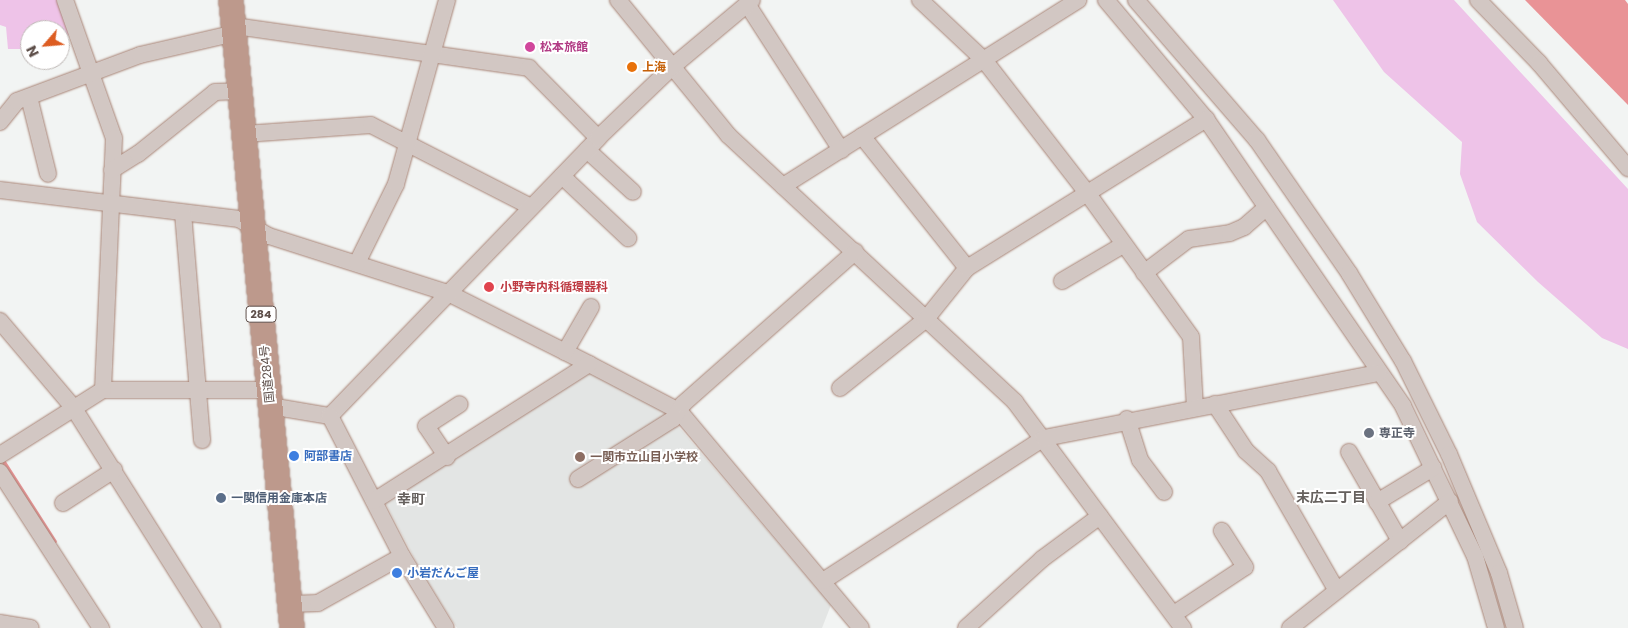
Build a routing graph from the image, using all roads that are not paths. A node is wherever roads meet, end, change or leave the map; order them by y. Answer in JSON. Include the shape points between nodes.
{"nodes":[{"id":1,"x":65,"y":0,"type":"edge"},
{"id":2,"x":231,"y":0,"type":"edge"},
{"id":3,"x":447,"y":0,"type":"edge"},
{"id":4,"x":618,"y":0,"type":"edge"},
{"id":5,"x":920,"y":0,"type":"edge"},
{"id":6,"x":1078,"y":0,"type":"edge"},
{"id":7,"x":1106,"y":0,"type":"edge"},
{"id":8,"x":1136,"y":0,"type":"edge"},
{"id":9,"x":1478,"y":0,"type":"edge"},
{"id":10,"x":750,"y":2,"type":"edge"},
{"id":11,"x":235,"y":30,"type":"junction"},
{"id":12,"x":434,"y":54,"type":"junction"},
{"id":13,"x":984,"y":60,"type":"junction"},
{"id":14,"x":672,"y":67,"type":"junction"},
{"id":15,"x":90,"y":74,"type":"junction"},
{"id":16,"x":240,"y":91,"type":"junction"},
{"id":17,"x":29,"y":97,"type":"junction"},
{"id":18,"x":1206,"y":119,"type":"junction"},
{"id":19,"x":0,"y":122,"type":"edge"},
{"id":20,"x":244,"y":134,"type":"junction"},
{"id":21,"x":862,"y":136,"type":"junction"},
{"id":22,"x":598,"y":138,"type":"junction"},
{"id":23,"x":410,"y":143,"type":"junction"},
{"id":24,"x":587,"y":150,"type":"junction"},
{"id":25,"x":840,"y":150,"type":"junction"},
{"id":26,"x":1628,"y":168,"type":"edge"},
{"id":27,"x":112,"y":170,"type":"junction"},
{"id":28,"x":48,"y":174,"type":"dead end"},
{"id":29,"x":562,"y":176,"type":"junction"},
{"id":30,"x":783,"y":186,"type":"junction"},
{"id":31,"x":0,"y":190,"type":"edge"},
{"id":32,"x":633,"y":192,"type":"dead end"},
{"id":33,"x":1088,"y":194,"type":"junction"},
{"id":34,"x":109,"y":206,"type":"junction"},
{"id":35,"x":531,"y":207,"type":"junction"},
{"id":36,"x":1268,"y":207,"type":"junction"},
{"id":37,"x":183,"y":213,"type":"junction"},
{"id":38,"x":252,"y":228,"type":"junction"},
{"id":39,"x":628,"y":238,"type":"dead end"},
{"id":40,"x":1123,"y":245,"type":"junction"},
{"id":41,"x":855,"y":252,"type":"junction"},
{"id":42,"x":358,"y":263,"type":"junction"},
{"id":43,"x":967,"y":268,"type":"junction"},
{"id":44,"x":1144,"y":273,"type":"junction"},
{"id":45,"x":1062,"y":281,"type":"dead end"},
{"id":46,"x":448,"y":293,"type":"junction"},
{"id":47,"x":591,"y":307,"type":"dead end"},
{"id":48,"x":926,"y":319,"type":"junction"},
{"id":49,"x":0,"y":321,"type":"edge"},
{"id":50,"x":565,"y":352,"type":"junction"},
{"id":51,"x":588,"y":364,"type":"junction"},
{"id":52,"x":1379,"y":373,"type":"junction"},
{"id":53,"x":840,"y":388,"type":"dead end"},
{"id":54,"x":103,"y":390,"type":"junction"},
{"id":55,"x":198,"y":391,"type":"junction"},
{"id":56,"x":269,"y":398,"type":"junction"},
{"id":57,"x":460,"y":404,"type":"dead end"},
{"id":58,"x":1215,"y":404,"type":"junction"},
{"id":59,"x":73,"y":407,"type":"junction"},
{"id":60,"x":1195,"y":408,"type":"junction"},
{"id":61,"x":679,"y":411,"type":"junction"},
{"id":62,"x":330,"y":416,"type":"junction"},
{"id":63,"x":1127,"y":420,"type":"junction"},
{"id":64,"x":1044,"y":438,"type":"junction"},
{"id":65,"x":202,"y":440,"type":"dead end"},
{"id":66,"x":1349,"y":452,"type":"dead end"},
{"id":67,"x":0,"y":455,"type":"edge"},
{"id":68,"x":447,"y":457,"type":"junction"},
{"id":69,"x":1434,"y":468,"type":"junction"},
{"id":70,"x":114,"y":470,"type":"junction"},
{"id":71,"x":0,"y":472,"type":"edge"},
{"id":72,"x":578,"y":479,"type":"dead end"},
{"id":73,"x":1164,"y":492,"type":"dead end"},
{"id":74,"x":374,"y":501,"type":"junction"},
{"id":75,"x":1450,"y":501,"type":"junction"},
{"id":76,"x":1377,"y":502,"type":"junction"},
{"id":77,"x":63,"y":503,"type":"dead end"},
{"id":78,"x":1100,"y":516,"type":"junction"},
{"id":79,"x":1222,"y":532,"type":"dead end"},
{"id":80,"x":1400,"y":541,"type":"junction"},
{"id":81,"x":402,"y":556,"type":"junction"},
{"id":82,"x":823,"y":581,"type":"junction"},
{"id":83,"x":1337,"y":591,"type":"junction"},
{"id":84,"x":291,"y":604,"type":"junction"},
{"id":85,"x":1174,"y":614,"type":"junction"},
{"id":86,"x":0,"y":623,"type":"edge"},
{"id":87,"x":31,"y":628,"type":"edge"},
{"id":88,"x":101,"y":628,"type":"edge"},
{"id":89,"x":212,"y":628,"type":"edge"},
{"id":90,"x":292,"y":628,"type":"edge"},
{"id":91,"x":446,"y":628,"type":"edge"},
{"id":92,"x":861,"y":628,"type":"edge"},
{"id":93,"x":966,"y":628,"type":"edge"},
{"id":94,"x":1183,"y":628,"type":"edge"},
{"id":95,"x":1290,"y":628,"type":"edge"},
{"id":96,"x":1496,"y":628,"type":"edge"},
{"id":97,"x":1515,"y":628,"type":"edge"}],
"edges":[{"from":1,"to":15,"type":"street"},
{"from":2,"to":11,"type":"highway","name":"国道284号","number":"284"},
{"from":3,"to":12,"type":"street"},
{"from":4,"to":14,"type":"street"},
{"from":5,"to":13,"type":"street"},
{"from":6,"to":13,"type":"street"},
{"from":7,"to":18,"type":"street"},
{"from":8,"to":97,"type":"street","via":[[1257,140],[1349,273],[1403,361],[1449,454],[1488,545]]},
{"from":9,"to":26,"type":"street","via":[[1539,63]]},
{"from":10,"to":14,"type":"street"},
{"from":10,"to":25,"type":"street"},
{"from":11,"to":12,"type":"street"},
{"from":11,"to":15,"type":"street","via":[[148,53]]},
{"from":11,"to":16,"type":"highway","name":"国道284号","number":"284"},
{"from":12,"to":22,"type":"street","via":[[529,68]]},
{"from":12,"to":23,"type":"street"},
{"from":13,"to":21,"type":"street"},
{"from":13,"to":33,"type":"street"},
{"from":14,"to":22,"type":"street"},
{"from":14,"to":30,"type":"street","via":[[728,136]]},
{"from":15,"to":17,"type":"street"},
{"from":15,"to":27,"type":"street","via":[[114,138]]},
{"from":16,"to":20,"type":"highway","name":"国道284号","number":"284"},
{"from":16,"to":27,"type":"street","via":[[214,92],[138,154]]},
{"from":17,"to":19,"type":"street","via":[[18,101]]},
{"from":17,"to":28,"type":"street"},
{"from":18,"to":33,"type":"street"},
{"from":18,"to":36,"type":"street"},
{"from":20,"to":23,"type":"street","via":[[371,125]]},
{"from":20,"to":38,"type":"highway","name":"国道284号","number":"284"},
{"from":21,"to":25,"type":"street"},
{"from":21,"to":43,"type":"street"},
{"from":22,"to":24,"type":"street"},
{"from":23,"to":35,"type":"street"},
{"from":23,"to":42,"type":"street","via":[[396,184]]},
{"from":24,"to":29,"type":"street"},
{"from":24,"to":32,"type":"street"},
{"from":25,"to":30,"type":"street"},
{"from":27,"to":34,"type":"street"},
{"from":29,"to":35,"type":"street"},
{"from":29,"to":39,"type":"street"},
{"from":30,"to":41,"type":"street"},
{"from":31,"to":34,"type":"street"},
{"from":33,"to":40,"type":"street"},
{"from":33,"to":43,"type":"street"},
{"from":34,"to":37,"type":"street"},
{"from":34,"to":54,"type":"street"},
{"from":35,"to":46,"type":"street"},
{"from":36,"to":44,"type":"street","via":[[1244,227],[1230,233],[1189,239]]},
{"from":36,"to":52,"type":"street"},
{"from":37,"to":38,"type":"street","via":[[239,219]]},
{"from":37,"to":55,"type":"street"},
{"from":38,"to":42,"type":"street"},
{"from":38,"to":56,"type":"highway","name":"国道284号","number":"284"},
{"from":40,"to":44,"type":"street"},
{"from":40,"to":45,"type":"street"},
{"from":41,"to":48,"type":"street"},
{"from":41,"to":61,"type":"street"},
{"from":42,"to":46,"type":"street"},
{"from":43,"to":48,"type":"street"},
{"from":44,"to":60,"type":"street","via":[[1191,337]]},
{"from":46,"to":50,"type":"street"},
{"from":46,"to":62,"type":"street"},
{"from":47,"to":50,"type":"street"},
{"from":48,"to":53,"type":"street"},
{"from":48,"to":64,"type":"street","via":[[1015,402]]},
{"from":49,"to":59,"type":"street"},
{"from":50,"to":51,"type":"street"},
{"from":51,"to":61,"type":"street"},
{"from":51,"to":68,"type":"street"},
{"from":52,"to":58,"type":"street"},
{"from":52,"to":69,"type":"street","via":[[1403,406]]},
{"from":54,"to":55,"type":"street"},
{"from":54,"to":59,"type":"street"},
{"from":55,"to":56,"type":"street"},
{"from":55,"to":65,"type":"street"},
{"from":56,"to":62,"type":"street"},
{"from":56,"to":84,"type":"highway","name":"国道284号","number":"284"},
{"from":57,"to":68,"type":"street","via":[[426,426]]},
{"from":58,"to":60,"type":"street"},
{"from":58,"to":83,"type":"street","via":[[1246,451],[1268,471]]},
{"from":59,"to":67,"type":"street"},
{"from":59,"to":70,"type":"street"},
{"from":60,"to":63,"type":"street"},
{"from":61,"to":72,"type":"street","via":[[673,419]]},
{"from":61,"to":82,"type":"street"},
{"from":62,"to":74,"type":"street"},
{"from":63,"to":64,"type":"street"},
{"from":63,"to":73,"type":"street","via":[[1140,460]]},
{"from":64,"to":78,"type":"street"},
{"from":64,"to":82,"type":"street"},
{"from":66,"to":76,"type":"street"},
{"from":68,"to":74,"type":"street"},
{"from":69,"to":75,"type":"street"},
{"from":69,"to":76,"type":"street"},
{"from":70,"to":77,"type":"street"},
{"from":70,"to":89,"type":"street"},
{"from":71,"to":88,"type":"street"},
{"from":74,"to":81,"type":"street"},
{"from":75,"to":80,"type":"street"},
{"from":75,"to":96,"type":"street","via":[[1476,556]]},
{"from":76,"to":80,"type":"street"},
{"from":78,"to":85,"type":"street"},
{"from":78,"to":93,"type":"street","via":[[1042,559]]},
{"from":79,"to":85,"type":"street","via":[[1244,567]]},
{"from":80,"to":83,"type":"street"},
{"from":81,"to":84,"type":"street","via":[[318,603]]},
{"from":81,"to":91,"type":"street"},
{"from":82,"to":92,"type":"street"},
{"from":83,"to":95,"type":"street"},
{"from":84,"to":90,"type":"highway","name":"国道284号","number":"284"},
{"from":85,"to":94,"type":"street"},
{"from":86,"to":87,"type":"street"}]}
